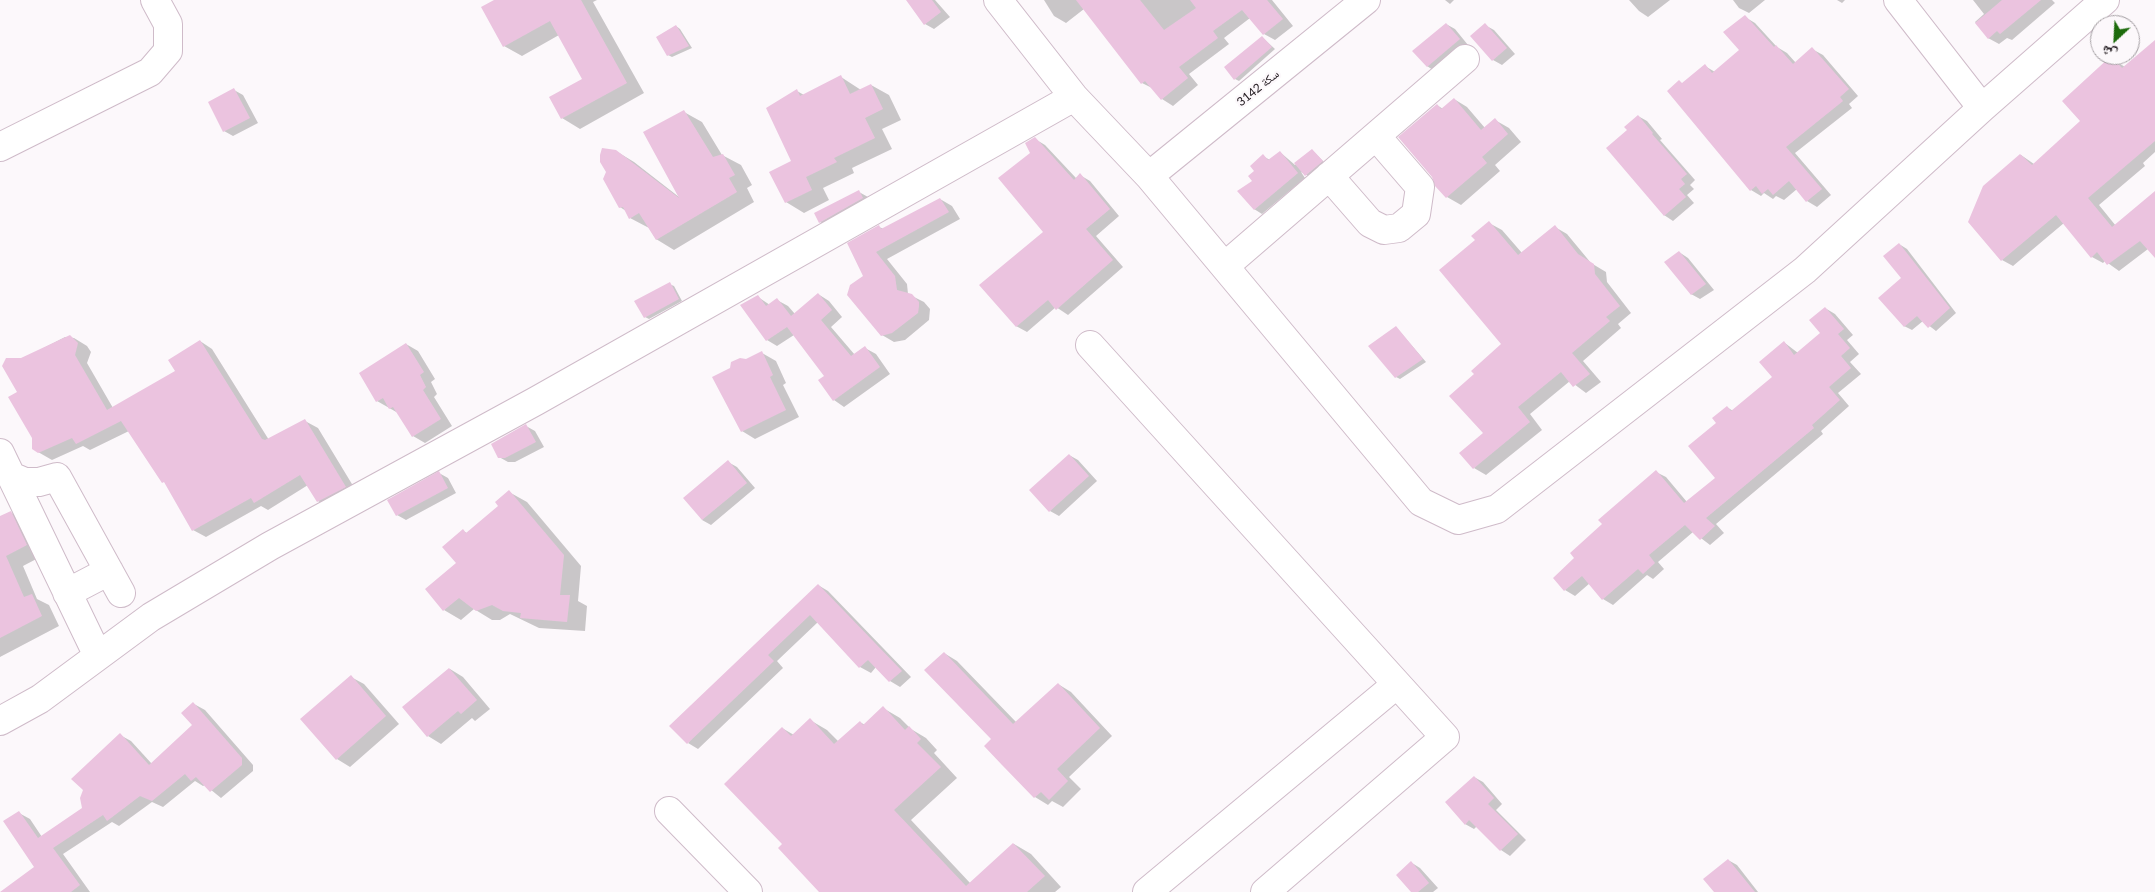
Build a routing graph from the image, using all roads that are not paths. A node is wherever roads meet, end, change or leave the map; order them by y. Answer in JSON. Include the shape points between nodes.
{"nodes":[{"id":1,"x":155,"y":0,"type":"edge"},
{"id":2,"x":998,"y":0,"type":"edge"},
{"id":3,"x":1366,"y":0,"type":"edge"},
{"id":4,"x":1898,"y":0,"type":"edge"},
{"id":5,"x":2105,"y":0,"type":"edge"},
{"id":6,"x":1465,"y":59,"type":"dead end"},
{"id":7,"x":1074,"y":97,"type":"junction"},
{"id":8,"x":1982,"y":108,"type":"junction"},
{"id":9,"x":1376,"y":136,"type":"junction"},
{"id":10,"x":0,"y":147,"type":"edge"},
{"id":11,"x":1149,"y":176,"type":"junction"},
{"id":12,"x":1330,"y":176,"type":"junction"},
{"id":13,"x":1225,"y":266,"type":"junction"},
{"id":14,"x":1090,"y":344,"type":"dead end"},
{"id":15,"x":6,"y":465,"type":"edge"},
{"id":16,"x":67,"y":593,"type":"junction"},
{"id":17,"x":98,"y":656,"type":"junction"},
{"id":18,"x":1397,"y":684,"type":"junction"},
{"id":19,"x":0,"y":721,"type":"edge"},
{"id":20,"x":668,"y":811,"type":"dead end"},
{"id":21,"x":748,"y":892,"type":"edge"},
{"id":22,"x":1147,"y":892,"type":"edge"},
{"id":23,"x":1265,"y":892,"type":"edge"}],
"edges":[{"from":1,"to":10,"type":"street","via":[[168,24],[168,51],[150,72]]},
{"from":2,"to":7,"type":"street"},
{"from":3,"to":11,"type":"street","name":"سكة 3142"},
{"from":4,"to":8,"type":"street"},
{"from":5,"to":8,"type":"street"},
{"from":6,"to":9,"type":"street"},
{"from":7,"to":11,"type":"street"},
{"from":7,"to":17,"type":"street","via":[[536,401],[270,546],[151,617]]},
{"from":8,"to":13,"type":"street","via":[[1805,270],[1497,509],[1458,520],[1421,502]]},
{"from":9,"to":12,"type":"street"},
{"from":9,"to":12,"type":"street","via":[[1420,187],[1416,214],[1399,228],[1384,230],[1370,223]]},
{"from":11,"to":13,"type":"street"},
{"from":12,"to":13,"type":"street"},
{"from":14,"to":18,"type":"street"},
{"from":15,"to":16,"type":"street"},
{"from":15,"to":16,"type":"street","via":[[25,482],[57,477],[115,582]]},
{"from":16,"to":17,"type":"street"},
{"from":17,"to":19,"type":"street","via":[[40,699]]},
{"from":18,"to":22,"type":"street"},
{"from":18,"to":23,"type":"street","via":[[1445,737]]},
{"from":20,"to":21,"type":"street"}]}
